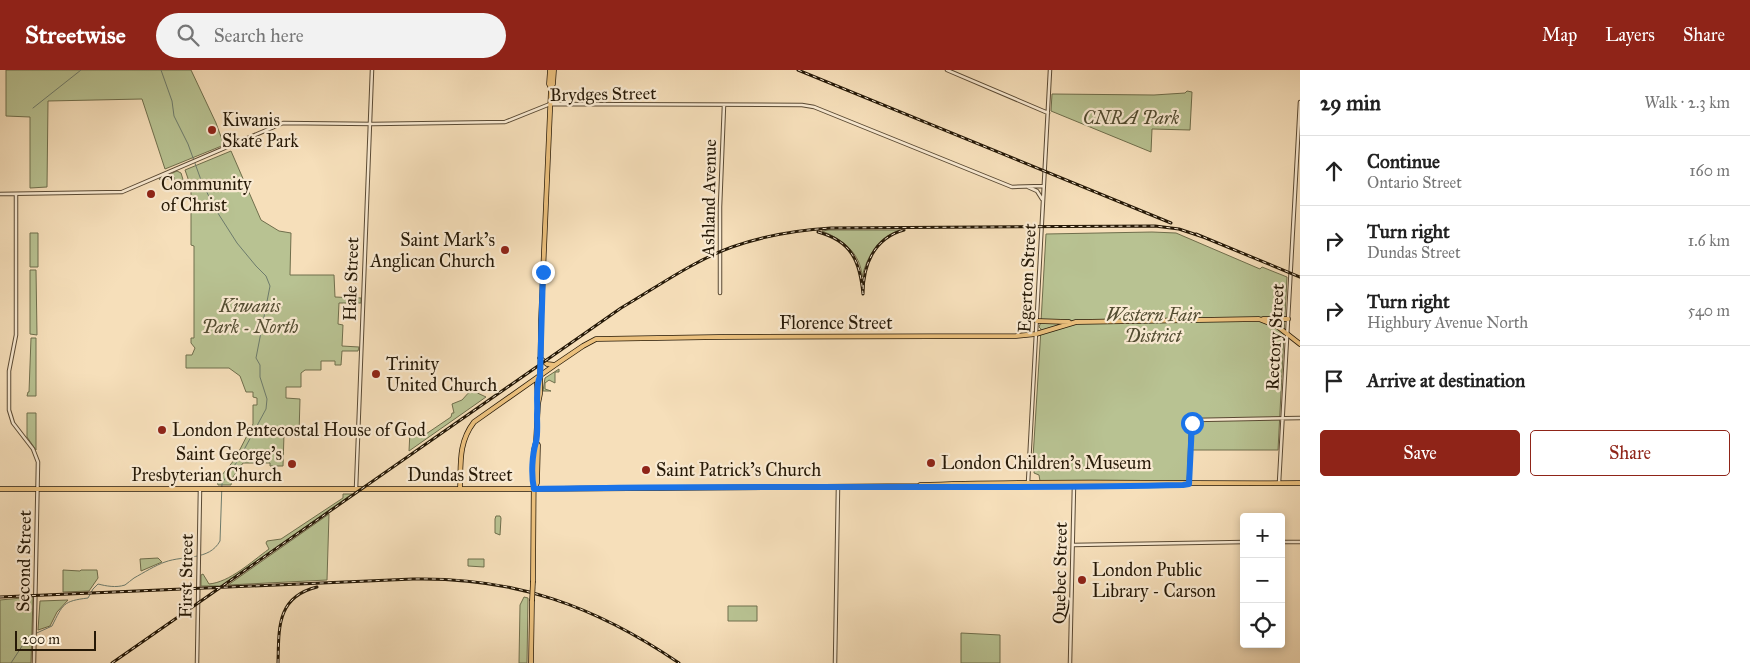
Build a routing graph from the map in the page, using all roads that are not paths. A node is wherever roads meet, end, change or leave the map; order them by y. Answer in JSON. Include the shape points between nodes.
{"nodes":[{"id":1,"x":372,"y":70,"type":"edge"},
{"id":2,"x":550,"y":70,"type":"edge"},
{"id":3,"x":554,"y":70,"type":"edge"},
{"id":4,"x":947,"y":70,"type":"edge"},
{"id":5,"x":1050,"y":70,"type":"edge"},
{"id":6,"x":551,"y":88,"type":"junction"},
{"id":7,"x":1300,"y":102,"type":"edge"},
{"id":8,"x":550,"y":104,"type":"junction"},
{"id":9,"x":724,"y":105,"type":"junction"},
{"id":10,"x":1048,"y":113,"type":"junction"},
{"id":11,"x":369,"y":124,"type":"junction"},
{"id":12,"x":1026,"y":186,"type":"junction"},
{"id":13,"x":1044,"y":186,"type":"junction"},
{"id":14,"x":1296,"y":190,"type":"junction"},
{"id":15,"x":1300,"y":190,"type":"edge"},
{"id":16,"x":0,"y":194,"type":"edge"},
{"id":17,"x":16,"y":194,"type":"junction"},
{"id":18,"x":1043,"y":200,"type":"junction"},
{"id":19,"x":720,"y":293,"type":"dead end"},
{"id":20,"x":1259,"y":319,"type":"junction"},
{"id":21,"x":1288,"y":319,"type":"junction"},
{"id":22,"x":1037,"y":321,"type":"junction"},
{"id":23,"x":1076,"y":322,"type":"junction"},
{"id":24,"x":1036,"y":334,"type":"junction"},
{"id":25,"x":1287,"y":335,"type":"junction"},
{"id":26,"x":1300,"y":344,"type":"edge"},
{"id":27,"x":540,"y":358,"type":"junction"},
{"id":28,"x":555,"y":365,"type":"junction"},
{"id":29,"x":540,"y":376,"type":"junction"},
{"id":30,"x":1283,"y":418,"type":"junction"},
{"id":31,"x":1300,"y":418,"type":"edge"},
{"id":32,"x":1279,"y":483,"type":"junction"},
{"id":33,"x":1300,"y":483,"type":"edge"},
{"id":34,"x":970,"y":484,"type":"junction"},
{"id":35,"x":1187,"y":484,"type":"junction"},
{"id":36,"x":1028,"y":485,"type":"junction"},
{"id":37,"x":1074,"y":485,"type":"junction"},
{"id":38,"x":919,"y":486,"type":"junction"},
{"id":39,"x":838,"y":487,"type":"junction"},
{"id":40,"x":961,"y":487,"type":"junction"},
{"id":41,"x":0,"y":489,"type":"edge"},
{"id":42,"x":200,"y":489,"type":"junction"},
{"id":43,"x":356,"y":489,"type":"junction"},
{"id":44,"x":460,"y":489,"type":"junction"},
{"id":45,"x":534,"y":489,"type":"junction"},
{"id":46,"x":38,"y":490,"type":"junction"},
{"id":47,"x":1240,"y":542,"type":"edge"},
{"id":48,"x":1285,"y":542,"type":"edge"},
{"id":49,"x":1300,"y":542,"type":"edge"},
{"id":50,"x":1073,"y":545,"type":"junction"},
{"id":51,"x":34,"y":663,"type":"edge"},
{"id":52,"x":198,"y":663,"type":"edge"},
{"id":53,"x":531,"y":663,"type":"edge"},
{"id":54,"x":835,"y":663,"type":"edge"},
{"id":55,"x":1070,"y":663,"type":"edge"}],
"edges":[{"from":1,"to":11,"type":"street","name":"Hale Street"},
{"from":2,"to":6,"type":"main road"},
{"from":3,"to":6,"type":"main road"},
{"from":4,"to":10,"type":"street"},
{"from":5,"to":10,"type":"street","name":"Egerton Street"},
{"from":6,"to":8,"type":"main road"},
{"from":7,"to":14,"type":"street","name":"Rectory Street"},
{"from":8,"to":9,"type":"street","name":"Brydges Street"},
{"from":8,"to":11,"type":"street","name":"Brydges Street","via":[[505,122]]},
{"from":8,"to":27,"type":"main road"},
{"from":9,"to":12,"type":"street","name":"Brydges Street","via":[[814,107],[1012,188]]},
{"from":9,"to":19,"type":"street","name":"Ashland Avenue"},
{"from":10,"to":13,"type":"street","name":"Egerton Street"},
{"from":11,"to":17,"type":"street","name":"Brydges Street","via":[[283,123],[122,192]]},
{"from":11,"to":43,"type":"street","name":"Hale Street"},
{"from":12,"to":13,"type":"street","name":"Brydges Street"},
{"from":12,"to":18,"type":"street","via":[[1037,191]]},
{"from":13,"to":18,"type":"street","name":"Egerton Street"},
{"from":14,"to":15,"type":"street"},
{"from":14,"to":21,"type":"street","name":"Rectory Street"},
{"from":16,"to":17,"type":"street"},
{"from":17,"to":46,"type":"street","name":"Second Street","via":[[16,335],[9,371],[9,410],[37,456]]},
{"from":18,"to":22,"type":"street","name":"Egerton Street"},
{"from":20,"to":21,"type":"main road"},
{"from":20,"to":23,"type":"main road","name":"Florence Street"},
{"from":20,"to":25,"type":"main road","name":"Florence Street","via":[[1277,326]]},
{"from":21,"to":25,"type":"street","name":"Rectory Street"},
{"from":22,"to":23,"type":"main road"},
{"from":22,"to":24,"type":"street","name":"Egerton Street"},
{"from":23,"to":24,"type":"main road","name":"Florence Street"},
{"from":24,"to":28,"type":"main road","name":"Florence Street","via":[[611,338],[596,339]]},
{"from":24,"to":36,"type":"street","name":"Egerton Street"},
{"from":25,"to":26,"type":"main road","name":"Florence Street"},
{"from":25,"to":30,"type":"street","name":"Rectory Street"},
{"from":27,"to":28,"type":"main road"},
{"from":27,"to":29,"type":"main road"},
{"from":28,"to":29,"type":"main road","name":"Florence Street"},
{"from":29,"to":44,"type":"main road","name":"Florence Street","via":[[474,422],[466,433],[462,444]]},
{"from":29,"to":45,"type":"main road","via":[[537,384]]},
{"from":30,"to":31,"type":"street"},
{"from":30,"to":32,"type":"street","name":"Rectory Street"},
{"from":30,"to":35,"type":"street","via":[[1194,421]]},
{"from":32,"to":33,"type":"main road","name":"Dundas Street"},
{"from":32,"to":35,"type":"main road","name":"Dundas Street"},
{"from":34,"to":36,"type":"main road","name":"Dundas Street"},
{"from":34,"to":38,"type":"main road","name":"Dundas Street"},
{"from":34,"to":40,"type":"main road"},
{"from":35,"to":37,"type":"main road","name":"Dundas Street"},
{"from":36,"to":37,"type":"main road","name":"Dundas Street"},
{"from":36,"to":40,"type":"main road","name":"Dundas Street"},
{"from":37,"to":50,"type":"street","name":"Quebec Street"},
{"from":38,"to":39,"type":"main road","name":"Dundas Street"},
{"from":38,"to":40,"type":"main road","name":"Dundas Street"},
{"from":39,"to":45,"type":"main road","name":"Dundas Street"},
{"from":39,"to":54,"type":"street"},
{"from":41,"to":46,"type":"main road","name":"Dundas Street"},
{"from":42,"to":43,"type":"main road","name":"Dundas Street"},
{"from":42,"to":46,"type":"main road","name":"Dundas Street"},
{"from":42,"to":52,"type":"street","name":"First Street"},
{"from":43,"to":44,"type":"main road","name":"Dundas Street"},
{"from":44,"to":45,"type":"main road","name":"Dundas Street"},
{"from":45,"to":53,"type":"main road","bridge":true},
{"from":46,"to":51,"type":"street","name":"Second Street"},
{"from":47,"to":50,"type":"street"},
{"from":48,"to":49,"type":"street"},
{"from":50,"to":55,"type":"street","name":"Quebec Street"}]}
